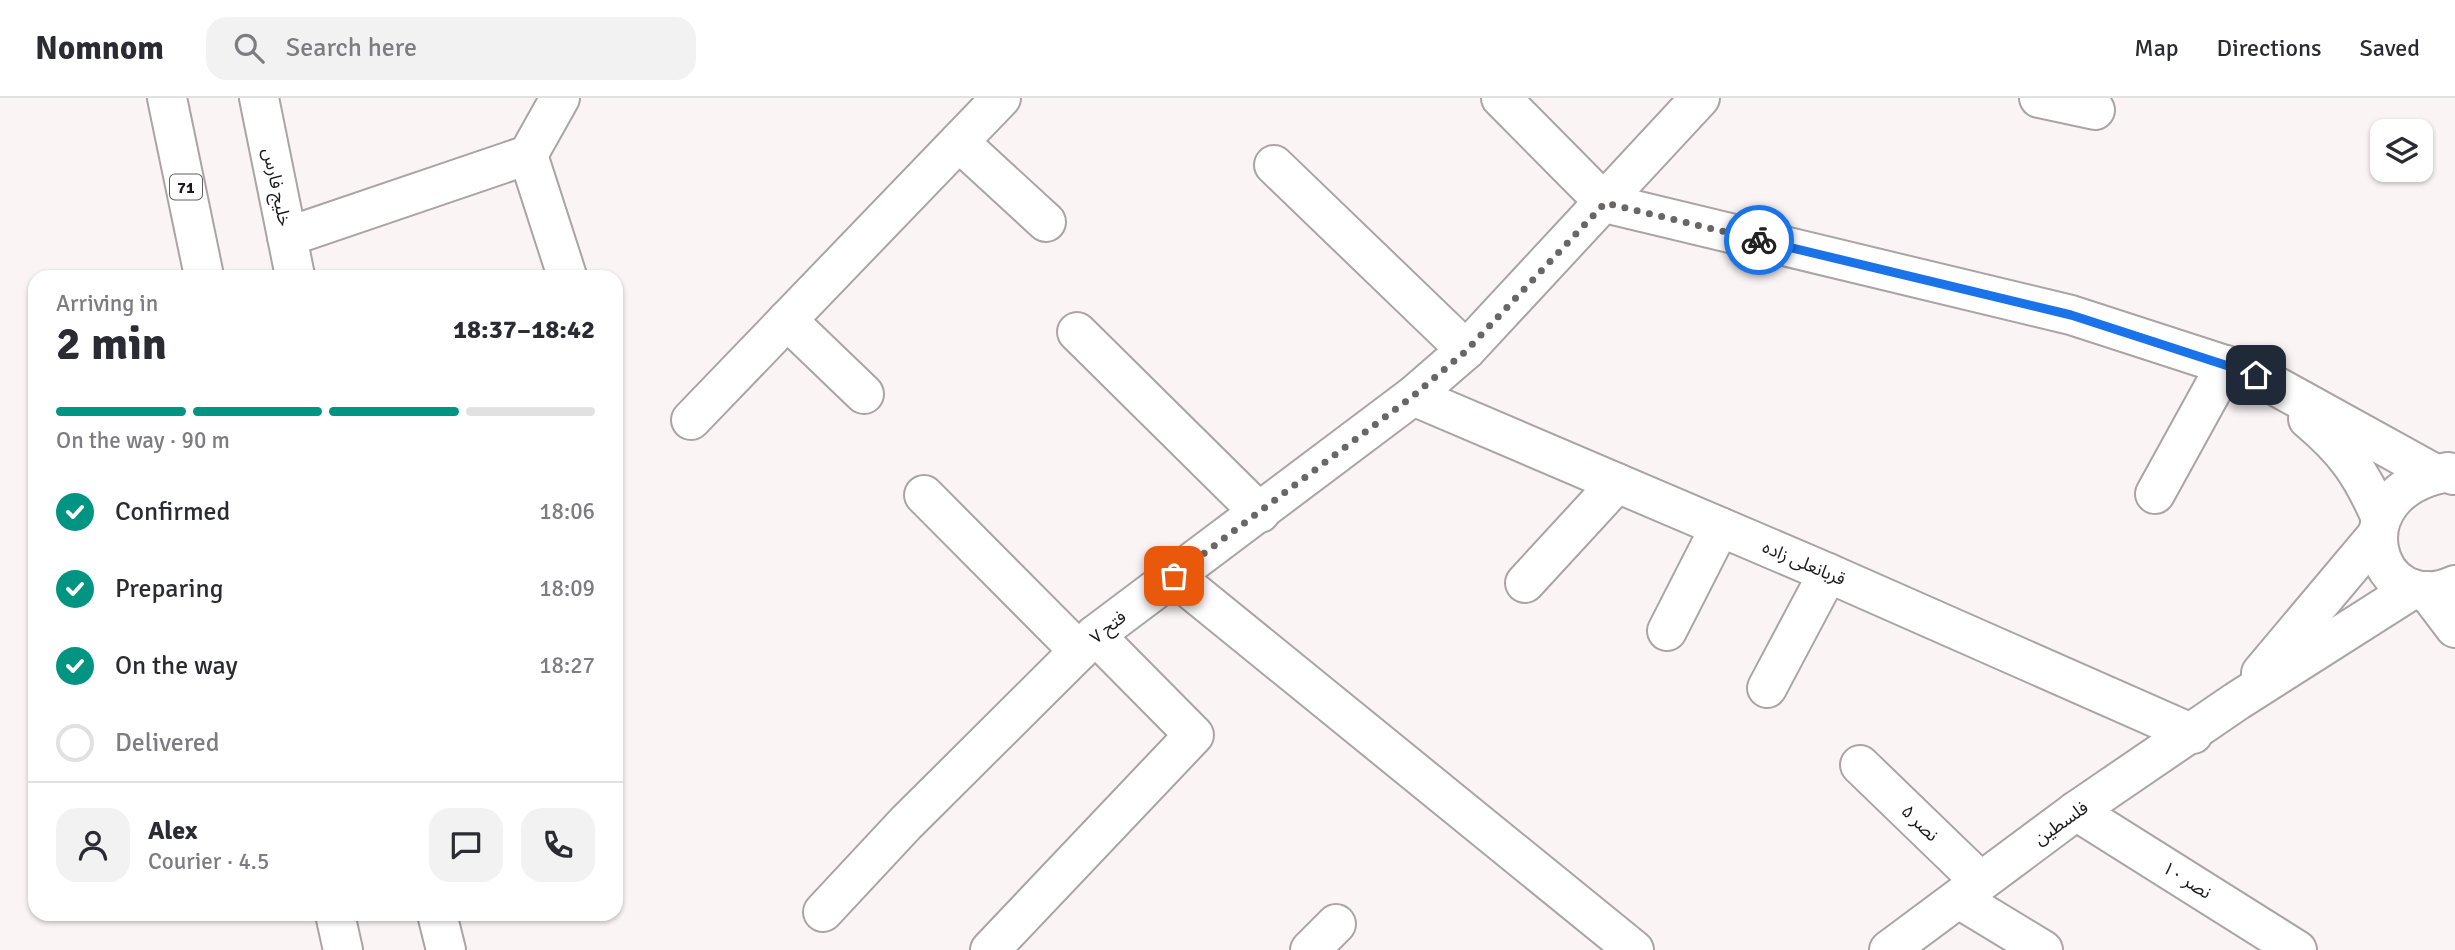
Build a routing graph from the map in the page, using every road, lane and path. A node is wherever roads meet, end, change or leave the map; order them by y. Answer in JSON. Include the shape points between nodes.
{"nodes":[{"id":1,"x":167,"y":98,"type":"edge"},
{"id":2,"x":259,"y":98,"type":"edge"},
{"id":3,"x":560,"y":98,"type":"edge"},
{"id":4,"x":1001,"y":98,"type":"edge"},
{"id":5,"x":1501,"y":98,"type":"edge"},
{"id":6,"x":1700,"y":98,"type":"edge"},
{"id":7,"x":2039,"y":98,"type":"edge"},
{"id":8,"x":2095,"y":110,"type":"dead end"},
{"id":9,"x":958,"y":142,"type":"junction"},
{"id":10,"x":528,"y":155,"type":"junction"},
{"id":11,"x":1274,"y":165,"type":"dead end"},
{"id":12,"x":1605,"y":203,"type":"junction"},
{"id":13,"x":1046,"y":222,"type":"dead end"},
{"id":14,"x":287,"y":237,"type":"junction"},
{"id":15,"x":204,"y":270,"type":"edge"},
{"id":16,"x":294,"y":270,"type":"edge"},
{"id":17,"x":565,"y":270,"type":"edge"},
{"id":18,"x":787,"y":320,"type":"junction"},
{"id":19,"x":1077,"y":332,"type":"dead end"},
{"id":20,"x":1466,"y":351,"type":"junction"},
{"id":21,"x":2241,"y":370,"type":"junction"},
{"id":22,"x":864,"y":394,"type":"dead end"},
{"id":23,"x":1413,"y":396,"type":"junction"},
{"id":24,"x":691,"y":420,"type":"dead end"},
{"id":25,"x":2448,"y":471,"type":"edge"},
{"id":26,"x":1617,"y":483,"type":"junction"},
{"id":27,"x":2155,"y":494,"type":"dead end"},
{"id":28,"x":924,"y":495,"type":"dead end"},
{"id":29,"x":1260,"y":513,"type":"junction"},
{"id":30,"x":2379,"y":526,"type":"junction"},
{"id":31,"x":1720,"y":527,"type":"junction"},
{"id":32,"x":1829,"y":573,"type":"junction"},
{"id":33,"x":1174,"y":576,"type":"junction"},
{"id":34,"x":1525,"y":583,"type":"dead end"},
{"id":35,"x":2432,"y":588,"type":"edge"},
{"id":36,"x":2455,"y":628,"type":"edge"},
{"id":37,"x":1667,"y":631,"type":"dead end"},
{"id":38,"x":1087,"y":643,"type":"junction"},
{"id":39,"x":1767,"y":688,"type":"dead end"},
{"id":40,"x":2237,"y":701,"type":"junction"},
{"id":41,"x":2193,"y":734,"type":"junction"},
{"id":42,"x":1860,"y":765,"type":"dead end"},
{"id":43,"x":2076,"y":811,"type":"junction"},
{"id":44,"x":1970,"y":890,"type":"junction"},
{"id":45,"x":823,"y":912,"type":"dead end"},
{"id":46,"x":337,"y":921,"type":"edge"},
{"id":47,"x":439,"y":921,"type":"edge"},
{"id":48,"x":997,"y":947,"type":"edge"},
{"id":49,"x":343,"y":950,"type":"edge"},
{"id":50,"x":446,"y":950,"type":"edge"},
{"id":51,"x":1634,"y":950,"type":"edge"},
{"id":52,"x":1889,"y":950,"type":"edge"},
{"id":53,"x":2043,"y":950,"type":"edge"},
{"id":54,"x":2297,"y":950,"type":"edge"}],
"edges":[{"from":1,"to":15,"type":"main road","number":"71"},
{"from":2,"to":14,"type":"main road","name":"خلیج فارس"},
{"from":3,"to":10,"type":"main road"},
{"from":4,"to":9,"type":"main road"},
{"from":5,"to":12,"type":"main road"},
{"from":6,"to":12,"type":"main road","name":"فتح ۷"},
{"from":7,"to":8,"type":"main road"},
{"from":9,"to":13,"type":"main road"},
{"from":9,"to":18,"type":"main road"},
{"from":10,"to":14,"type":"main road"},
{"from":10,"to":17,"type":"main road"},
{"from":11,"to":20,"type":"main road"},
{"from":12,"to":20,"type":"main road","name":"فتح ۷"},
{"from":12,"to":21,"type":"main road","via":[[2071,315]]},
{"from":14,"to":16,"type":"main road","name":"خلیج فارس"},
{"from":18,"to":22,"type":"main road"},
{"from":18,"to":24,"type":"main road"},
{"from":19,"to":29,"type":"main road"},
{"from":20,"to":23,"type":"main road","name":"فتح ۷"},
{"from":21,"to":25,"type":"main road"},
{"from":21,"to":27,"type":"main road"},
{"from":21,"to":30,"type":"main road","via":[[2330,437],[2361,474]]},
{"from":23,"to":26,"type":"main road","name":"قربانعلی زاده"},
{"from":23,"to":29,"type":"main road","name":"فتح ۷"},
{"from":25,"to":30,"type":"main road","via":[[2404,488],[2393,497]]},
{"from":26,"to":31,"type":"main road","name":"قربانعلی زاده"},
{"from":26,"to":34,"type":"main road"},
{"from":28,"to":38,"type":"main road"},
{"from":29,"to":33,"type":"main road","name":"فتح ۷"},
{"from":30,"to":35,"type":"main road","via":[[2379,552],[2386,568],[2398,580]]},
{"from":30,"to":40,"type":"main road"},
{"from":31,"to":32,"type":"main road","name":"قربانعلی زاده"},
{"from":31,"to":37,"type":"main road"},
{"from":32,"to":39,"type":"main road"},
{"from":32,"to":41,"type":"main road","name":"قربانعلی زاده"},
{"from":33,"to":38,"type":"main road","name":"فتح ۷"},
{"from":33,"to":51,"type":"main road"},
{"from":35,"to":36,"type":"main road"},
{"from":35,"to":40,"type":"main road"},
{"from":38,"to":45,"type":"main road","name":"فتح ۷","via":[[905,823]]},
{"from":38,"to":48,"type":"main road","via":[[1194,735]]},
{"from":40,"to":41,"type":"main road","name":"فلسطین"},
{"from":41,"to":43,"type":"main road","name":"فلسطین"},
{"from":42,"to":44,"type":"main road","name":"نصر ۵"},
{"from":43,"to":44,"type":"main road","name":"فلسطین"},
{"from":43,"to":54,"type":"main road","name":"نصر ۱۰"},
{"from":44,"to":52,"type":"main road","name":"فلسطین"},
{"from":44,"to":53,"type":"main road","name":"نصر ۵"},
{"from":46,"to":49,"type":"main road"},
{"from":47,"to":50,"type":"main road"}]}
